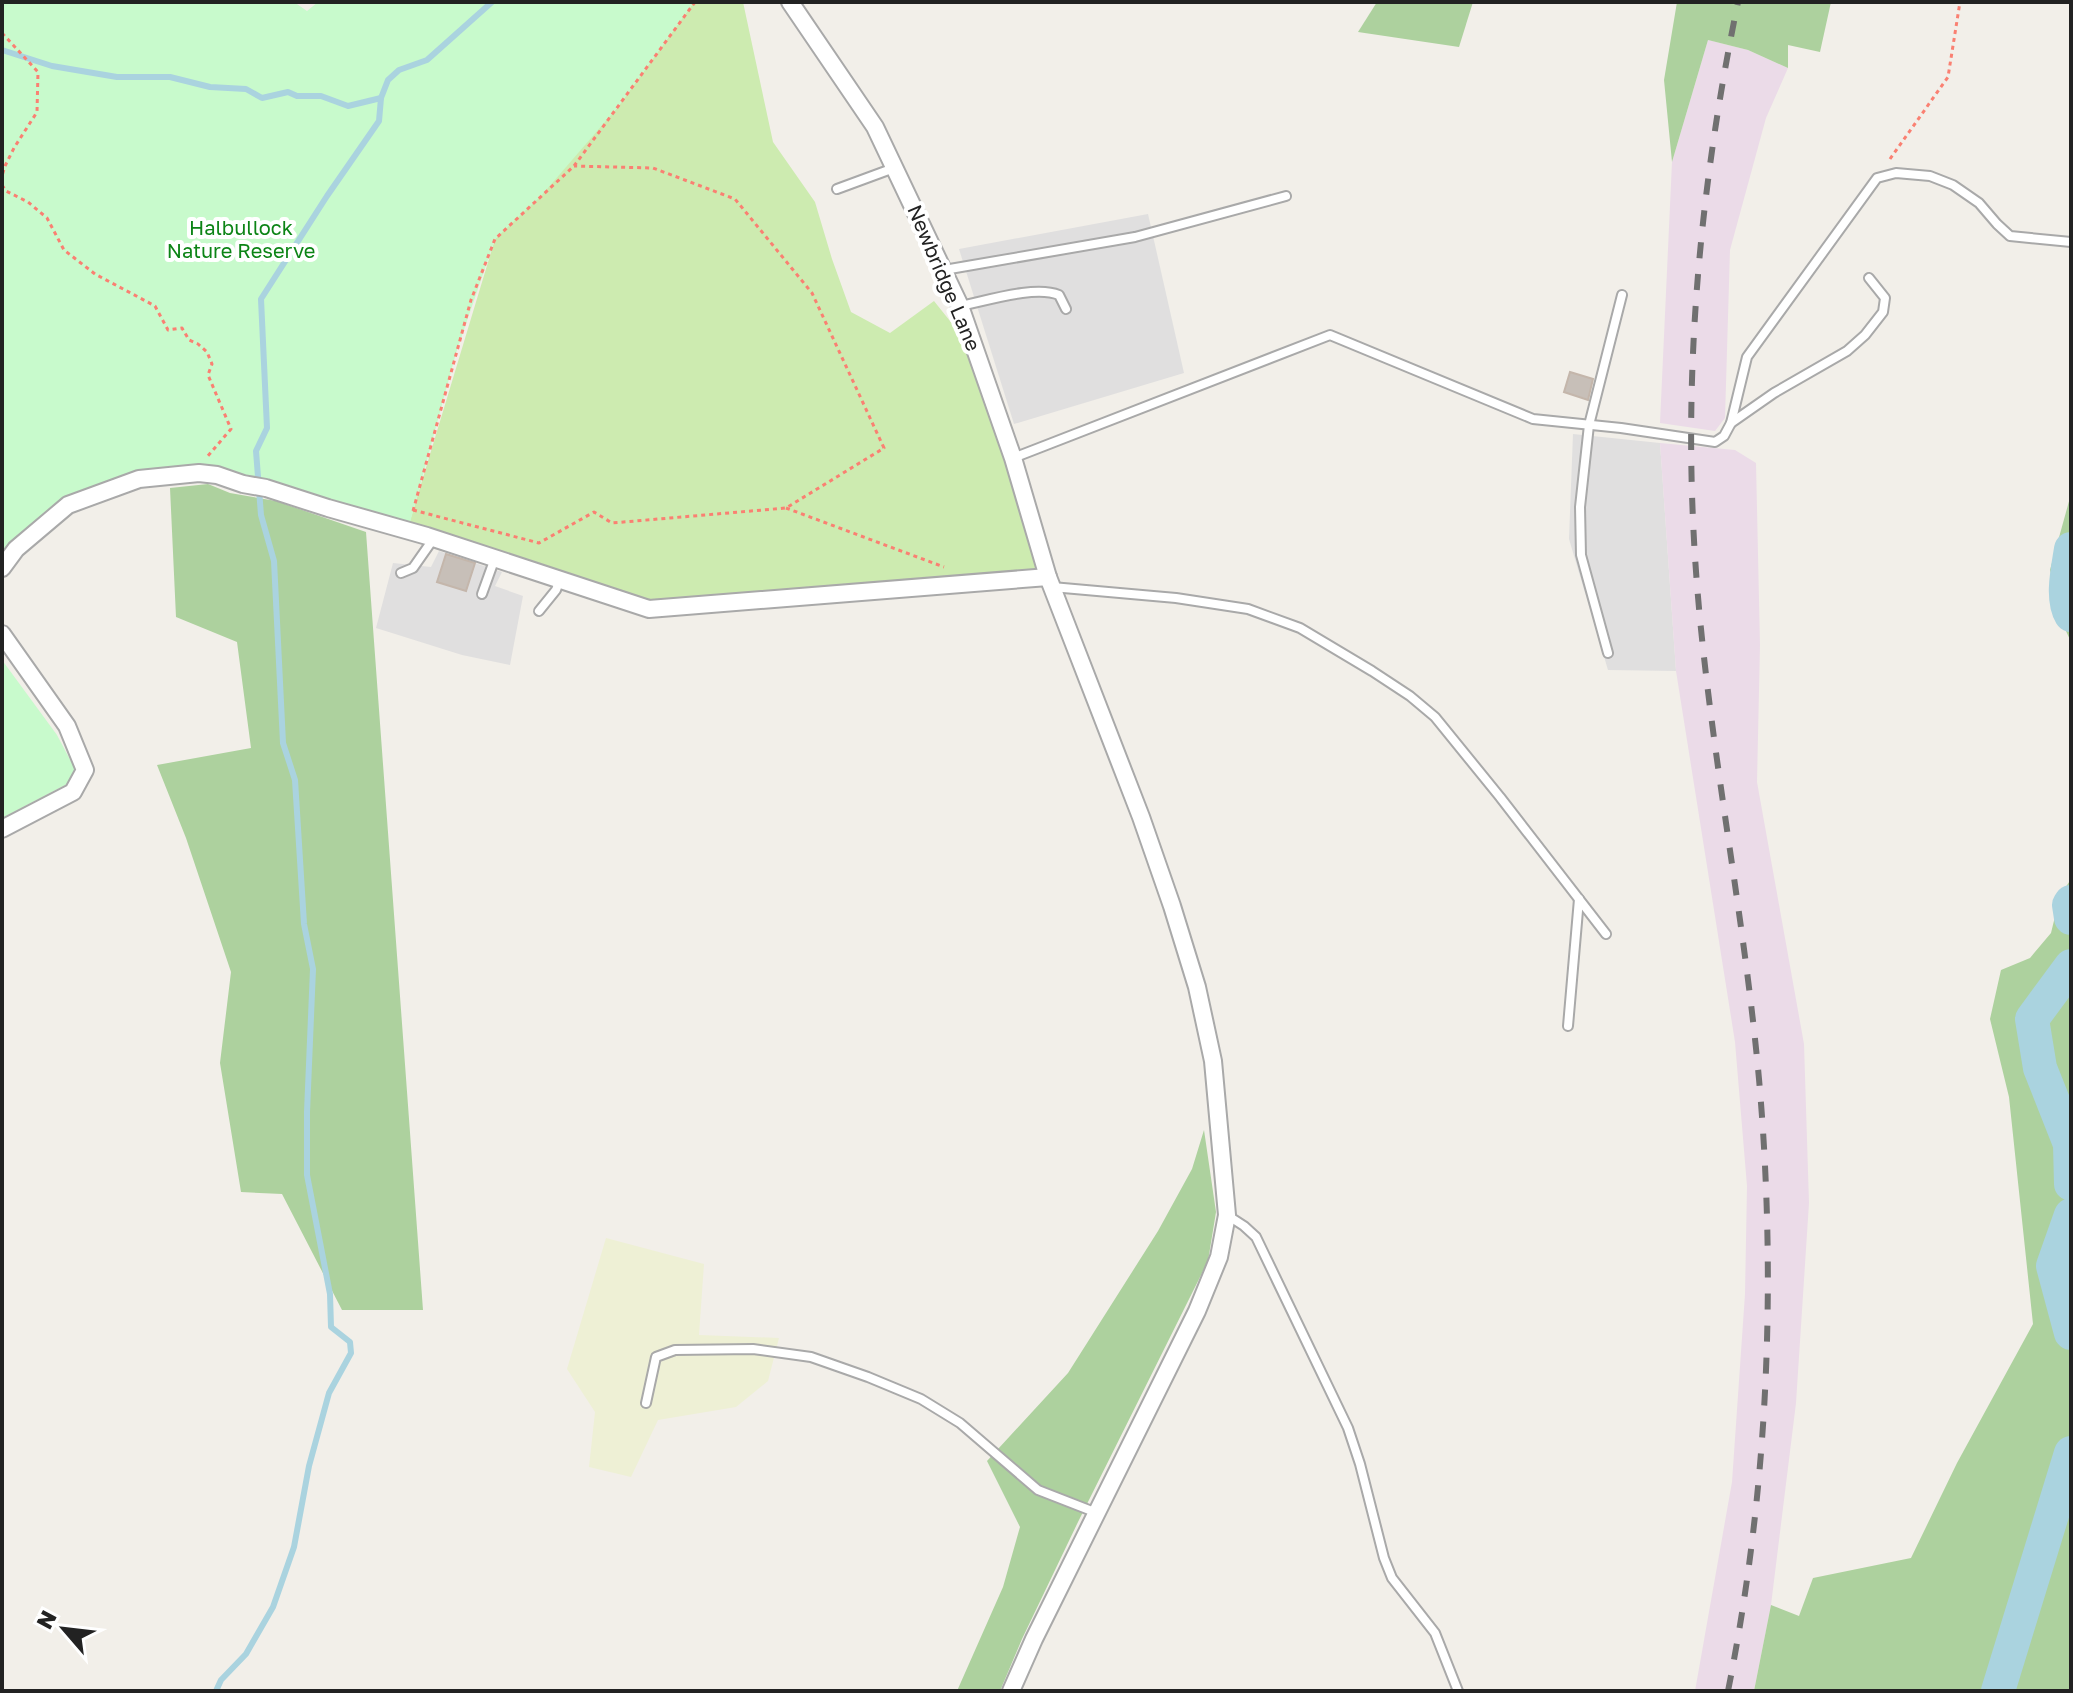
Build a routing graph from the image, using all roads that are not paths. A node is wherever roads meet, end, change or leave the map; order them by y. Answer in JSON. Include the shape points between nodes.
{"nodes":[{"id":1,"x":790,"y":2,"type":"edge"},
{"id":2,"x":894,"y":168,"type":"junction"},
{"id":3,"x":837,"y":189,"type":"dead end"},
{"id":4,"x":1286,"y":196,"type":"dead end"},
{"id":5,"x":2071,"y":242,"type":"edge"},
{"id":6,"x":943,"y":271,"type":"junction"},
{"id":7,"x":1869,"y":278,"type":"dead end"},
{"id":8,"x":1622,"y":295,"type":"dead end"},
{"id":9,"x":960,"y":306,"type":"junction"},
{"id":10,"x":1066,"y":309,"type":"dead end"},
{"id":11,"x":1731,"y":423,"type":"junction"},
{"id":12,"x":1589,"y":425,"type":"junction"},
{"id":13,"x":1013,"y":458,"type":"junction"},
{"id":14,"x":434,"y":538,"type":"junction"},
{"id":15,"x":495,"y":558,"type":"junction"},
{"id":16,"x":2,"y":568,"type":"edge"},
{"id":17,"x":401,"y":573,"type":"dead end"},
{"id":18,"x":560,"y":579,"type":"junction"},
{"id":19,"x":1050,"y":582,"type":"junction"},
{"id":20,"x":482,"y":594,"type":"dead end"},
{"id":21,"x":539,"y":611,"type":"dead end"},
{"id":22,"x":2,"y":634,"type":"edge"},
{"id":23,"x":1608,"y":653,"type":"dead end"},
{"id":24,"x":2,"y":829,"type":"edge"},
{"id":25,"x":1579,"y":899,"type":"junction"},
{"id":26,"x":1606,"y":934,"type":"dead end"},
{"id":27,"x":1568,"y":1026,"type":"dead end"},
{"id":28,"x":1227,"y":1215,"type":"junction"},
{"id":29,"x":646,"y":1403,"type":"dead end"},
{"id":30,"x":1097,"y":1513,"type":"junction"},
{"id":31,"x":1011,"y":1691,"type":"edge"},
{"id":32,"x":1458,"y":1691,"type":"edge"}],
"edges":[{"from":1,"to":2,"type":"street","name":"Newbridge Lane","via":[[875,127]]},
{"from":2,"to":3,"type":"lane"},
{"from":2,"to":6,"type":"street","name":"Newbridge Lane"},
{"from":4,"to":6,"type":"lane","via":[[1135,237]]},
{"from":5,"to":11,"type":"lane","via":[[2010,236],[1979,203],[1930,176],[1896,173],[1877,178],[1747,357]]},
{"from":6,"to":9,"type":"street","name":"Newbridge Lane"},
{"from":7,"to":11,"type":"lane","via":[[1885,298],[1883,312],[1865,335]]},
{"from":8,"to":12,"type":"lane"},
{"from":9,"to":10,"type":"lane","via":[[1048,291],[1059,295]]},
{"from":9,"to":13,"type":"street","name":"Newbridge Lane"},
{"from":11,"to":12,"type":"lane","via":[[1715,442]]},
{"from":12,"to":13,"type":"lane","via":[[1533,419],[1330,335]]},
{"from":12,"to":23,"type":"lane","via":[[1581,555]]},
{"from":13,"to":19,"type":"street","name":"Newbridge Lane"},
{"from":14,"to":15,"type":"street"},
{"from":14,"to":16,"type":"street","via":[[199,473],[139,479],[68,505],[16,549]]},
{"from":14,"to":17,"type":"lane","via":[[413,568]]},
{"from":15,"to":18,"type":"street"},
{"from":15,"to":20,"type":"lane"},
{"from":18,"to":19,"type":"street","via":[[649,609]]},
{"from":18,"to":21,"type":"lane"},
{"from":19,"to":25,"type":"lane","via":[[1248,609],[1312,635],[1435,717]]},
{"from":19,"to":28,"type":"street","name":"Newbridge Lane","via":[[1141,817],[1197,987],[1213,1061]]},
{"from":22,"to":24,"type":"street","via":[[67,726],[85,770],[73,792]]},
{"from":25,"to":26,"type":"lane"},
{"from":25,"to":27,"type":"lane"},
{"from":28,"to":30,"type":"street","name":"Newbridge Lane","via":[[1219,1257],[1197,1311]]},
{"from":28,"to":32,"type":"lane","via":[[1256,1237],[1348,1428],[1392,1578],[1435,1633]]},
{"from":29,"to":30,"type":"lane","via":[[656,1357],[675,1350],[753,1349],[811,1357],[921,1399],[960,1423],[1038,1490]]},
{"from":30,"to":31,"type":"street","name":"Newbridge Lane"}]}
